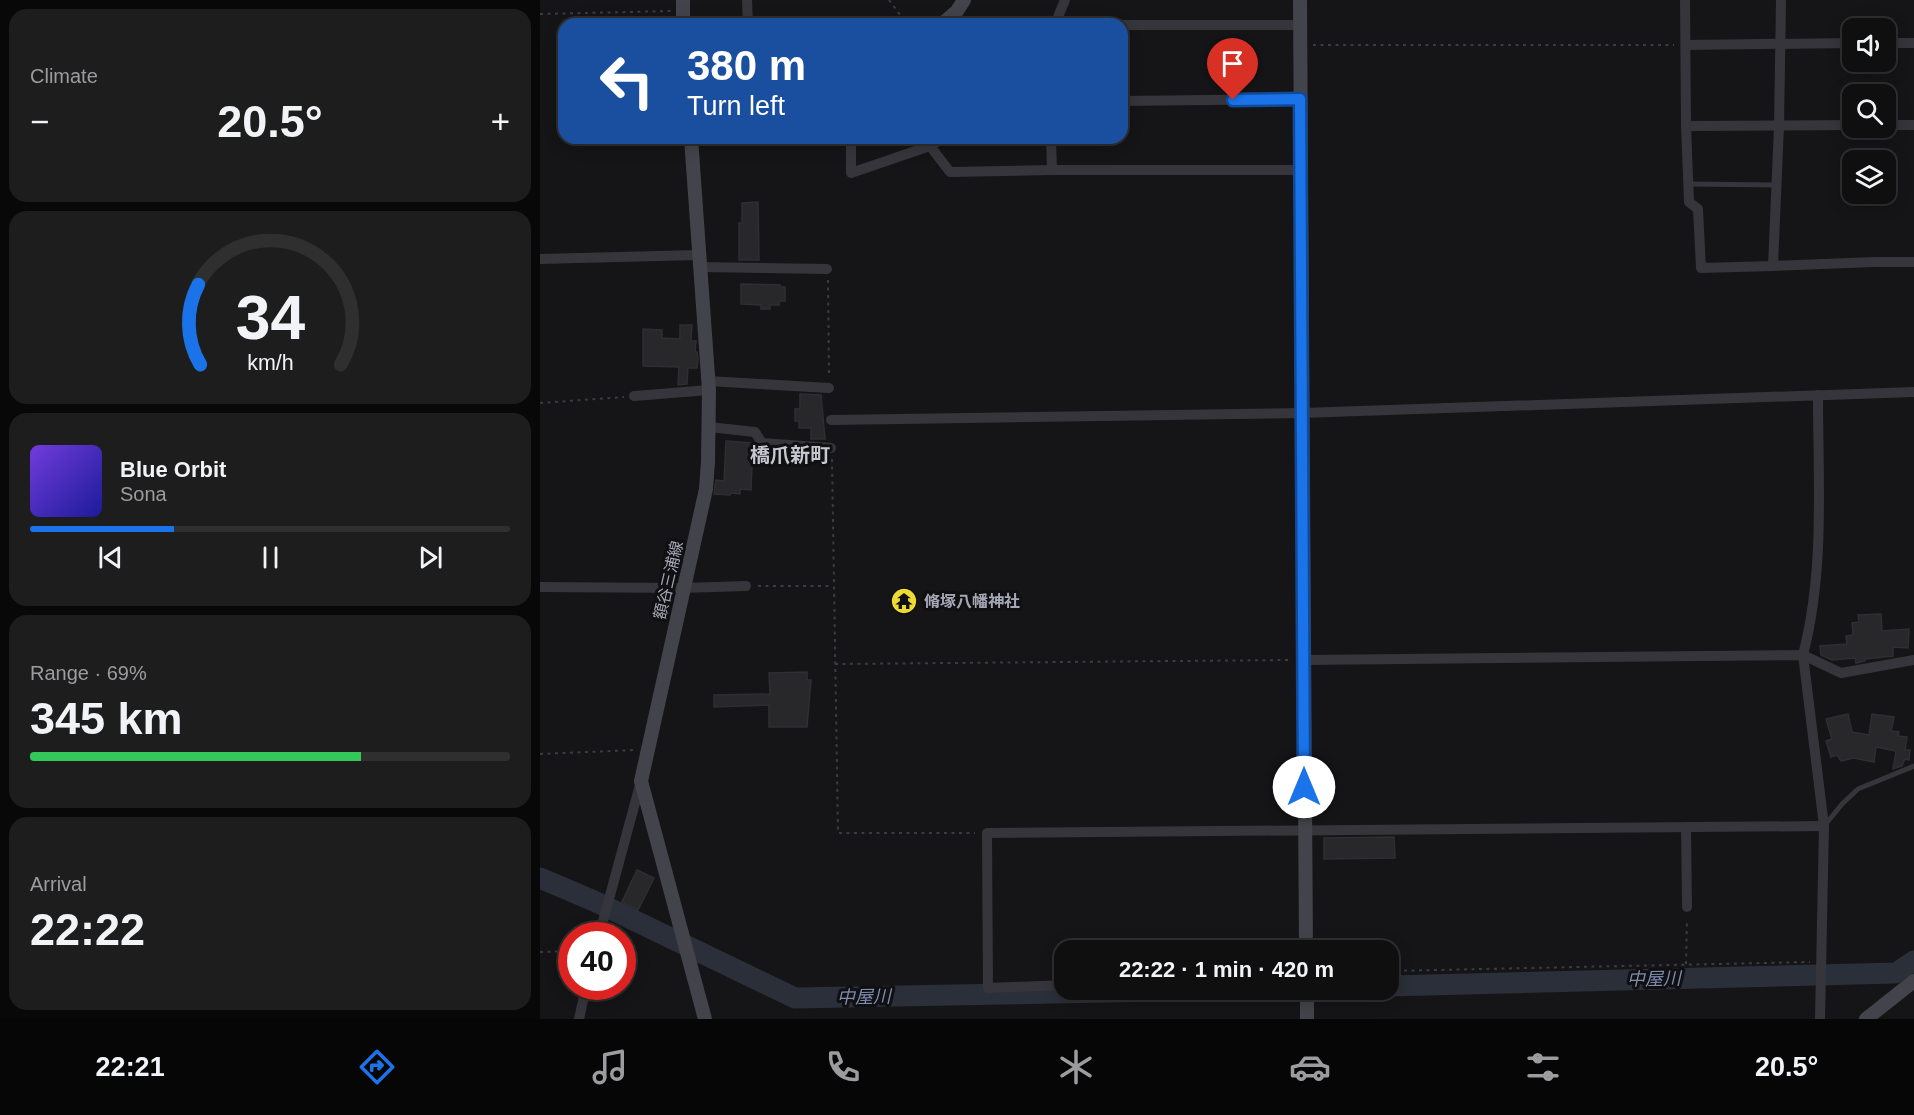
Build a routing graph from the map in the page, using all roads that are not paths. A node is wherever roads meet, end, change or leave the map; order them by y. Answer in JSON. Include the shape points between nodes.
{"nodes":[{"id":1,"x":747,"y":0,"type":"edge"},
{"id":2,"x":964,"y":0,"type":"edge"},
{"id":3,"x":1065,"y":0,"type":"edge"},
{"id":4,"x":1300,"y":0,"type":"edge"},
{"id":5,"x":1685,"y":0,"type":"edge"},
{"id":6,"x":1781,"y":0,"type":"edge"},
{"id":7,"x":747,"y":18,"type":"edge"},
{"id":8,"x":950,"y":18,"type":"edge"},
{"id":9,"x":1058,"y":18,"type":"edge"},
{"id":10,"x":1128,"y":26,"type":"edge"},
{"id":11,"x":1300,"y":26,"type":"junction"},
{"id":12,"x":1780,"y":43,"type":"junction"},
{"id":13,"x":1842,"y":43,"type":"edge"},
{"id":14,"x":1896,"y":43,"type":"edge"},
{"id":15,"x":1914,"y":43,"type":"edge"},
{"id":16,"x":1686,"y":45,"type":"junction"},
{"id":17,"x":1300,"y":99,"type":"junction"},
{"id":18,"x":1128,"y":101,"type":"edge"},
{"id":19,"x":1842,"y":125,"type":"edge"},
{"id":20,"x":1896,"y":125,"type":"edge"},
{"id":21,"x":1914,"y":125,"type":"edge"},
{"id":22,"x":1686,"y":126,"type":"junction"},
{"id":23,"x":1779,"y":126,"type":"junction"},
{"id":24,"x":691,"y":144,"type":"edge"},
{"id":25,"x":851,"y":144,"type":"edge"},
{"id":26,"x":933,"y":144,"type":"edge"},
{"id":27,"x":1051,"y":144,"type":"edge"},
{"id":28,"x":930,"y":146,"type":"junction"},
{"id":29,"x":1052,"y":170,"type":"junction"},
{"id":30,"x":1300,"y":170,"type":"junction"},
{"id":31,"x":1687,"y":184,"type":"junction"},
{"id":32,"x":1777,"y":184,"type":"junction"},
{"id":33,"x":540,"y":259,"type":"edge"},
{"id":34,"x":699,"y":261,"type":"junction"},
{"id":35,"x":1914,"y":262,"type":"edge"},
{"id":36,"x":1773,"y":266,"type":"junction"},
{"id":37,"x":827,"y":269,"type":"road end"},
{"id":38,"x":709,"y":386,"type":"junction"},
{"id":39,"x":829,"y":388,"type":"road end"},
{"id":40,"x":1914,"y":392,"type":"edge"},
{"id":41,"x":1818,"y":395,"type":"junction"},
{"id":42,"x":634,"y":396,"type":"road end"},
{"id":43,"x":1302,"y":413,"type":"junction"},
{"id":44,"x":831,"y":420,"type":"dead end"},
{"id":45,"x":709,"y":427,"type":"junction"},
{"id":46,"x":831,"y":448,"type":"road end"},
{"id":47,"x":746,"y":586,"type":"road end"},
{"id":48,"x":540,"y":587,"type":"edge"},
{"id":49,"x":683,"y":588,"type":"junction"},
{"id":50,"x":1803,"y":655,"type":"junction"},
{"id":51,"x":1304,"y":660,"type":"junction"},
{"id":52,"x":1914,"y":660,"type":"edge"},
{"id":53,"x":1914,"y":766,"type":"edge"},
{"id":54,"x":641,"y":781,"type":"junction"},
{"id":55,"x":1824,"y":826,"type":"junction"},
{"id":56,"x":1686,"y":827,"type":"junction"},
{"id":57,"x":1304,"y":830,"type":"junction"},
{"id":58,"x":1687,"y":907,"type":"road end"},
{"id":59,"x":603,"y":922,"type":"edge"},
{"id":60,"x":1306,"y":940,"type":"edge"},
{"id":61,"x":1914,"y":981,"type":"edge"},
{"id":62,"x":1054,"y":986,"type":"edge"},
{"id":63,"x":583,"y":1000,"type":"edge"},
{"id":64,"x":1307,"y":1000,"type":"edge"},
{"id":65,"x":579,"y":1019,"type":"edge"},
{"id":66,"x":705,"y":1019,"type":"edge"},
{"id":67,"x":1307,"y":1019,"type":"edge"},
{"id":68,"x":1820,"y":1019,"type":"edge"},
{"id":69,"x":1866,"y":1019,"type":"edge"}],
"edges":[{"from":1,"to":7,"type":"street"},
{"from":2,"to":8,"type":"street"},
{"from":3,"to":9,"type":"street"},
{"from":4,"to":11,"type":"street"},
{"from":5,"to":16,"type":"street"},
{"from":6,"to":12,"type":"street"},
{"from":10,"to":11,"type":"street"},
{"from":11,"to":17,"type":"street"},
{"from":12,"to":13,"type":"street"},
{"from":12,"to":16,"type":"street"},
{"from":12,"to":23,"type":"street"},
{"from":14,"to":15,"type":"street"},
{"from":16,"to":22,"type":"street"},
{"from":17,"to":18,"type":"street"},
{"from":17,"to":30,"type":"street"},
{"from":19,"to":23,"type":"street"},
{"from":20,"to":21,"type":"street"},
{"from":22,"to":23,"type":"street"},
{"from":22,"to":31,"type":"street"},
{"from":23,"to":32,"type":"street"},
{"from":24,"to":34,"type":"street","name":"額谷三浦線"},
{"from":25,"to":28,"type":"street","via":[[851,173]]},
{"from":26,"to":28,"type":"street"},
{"from":27,"to":29,"type":"street"},
{"from":28,"to":29,"type":"street","via":[[950,172]]},
{"from":29,"to":30,"type":"street"},
{"from":30,"to":43,"type":"street"},
{"from":31,"to":32,"type":"lane"},
{"from":31,"to":36,"type":"street","via":[[1689,202],[1698,209],[1701,268]]},
{"from":32,"to":36,"type":"street"},
{"from":33,"to":34,"type":"street"},
{"from":34,"to":37,"type":"street"},
{"from":34,"to":38,"type":"street","name":"額谷三浦線"},
{"from":35,"to":36,"type":"street"},
{"from":38,"to":39,"type":"street"},
{"from":38,"to":42,"type":"street"},
{"from":38,"to":45,"type":"street","name":"額谷三浦線"},
{"from":40,"to":41,"type":"street"},
{"from":41,"to":43,"type":"street"},
{"from":41,"to":50,"type":"street","via":[[1819,561]]},
{"from":43,"to":44,"type":"street"},
{"from":43,"to":51,"type":"street"},
{"from":45,"to":46,"type":"street","via":[[755,432],[762,443]]},
{"from":45,"to":49,"type":"street","name":"額谷三浦線","via":[[706,489]]},
{"from":47,"to":49,"type":"street"},
{"from":48,"to":49,"type":"street"},
{"from":49,"to":54,"type":"street","name":"額谷三浦線"},
{"from":50,"to":51,"type":"street"},
{"from":50,"to":52,"type":"street","via":[[1841,673]]},
{"from":50,"to":55,"type":"street"},
{"from":51,"to":57,"type":"street"},
{"from":53,"to":55,"type":"lane","via":[[1858,789]]},
{"from":54,"to":59,"type":"street"},
{"from":54,"to":66,"type":"street","name":"額谷三浦線"},
{"from":55,"to":56,"type":"street"},
{"from":55,"to":68,"type":"street"},
{"from":56,"to":57,"type":"street"},
{"from":56,"to":58,"type":"street"},
{"from":57,"to":60,"type":"street"},
{"from":57,"to":62,"type":"street","via":[[987,833],[988,988]]},
{"from":61,"to":69,"type":"street"},
{"from":63,"to":65,"type":"street"},
{"from":64,"to":67,"type":"street"}]}
